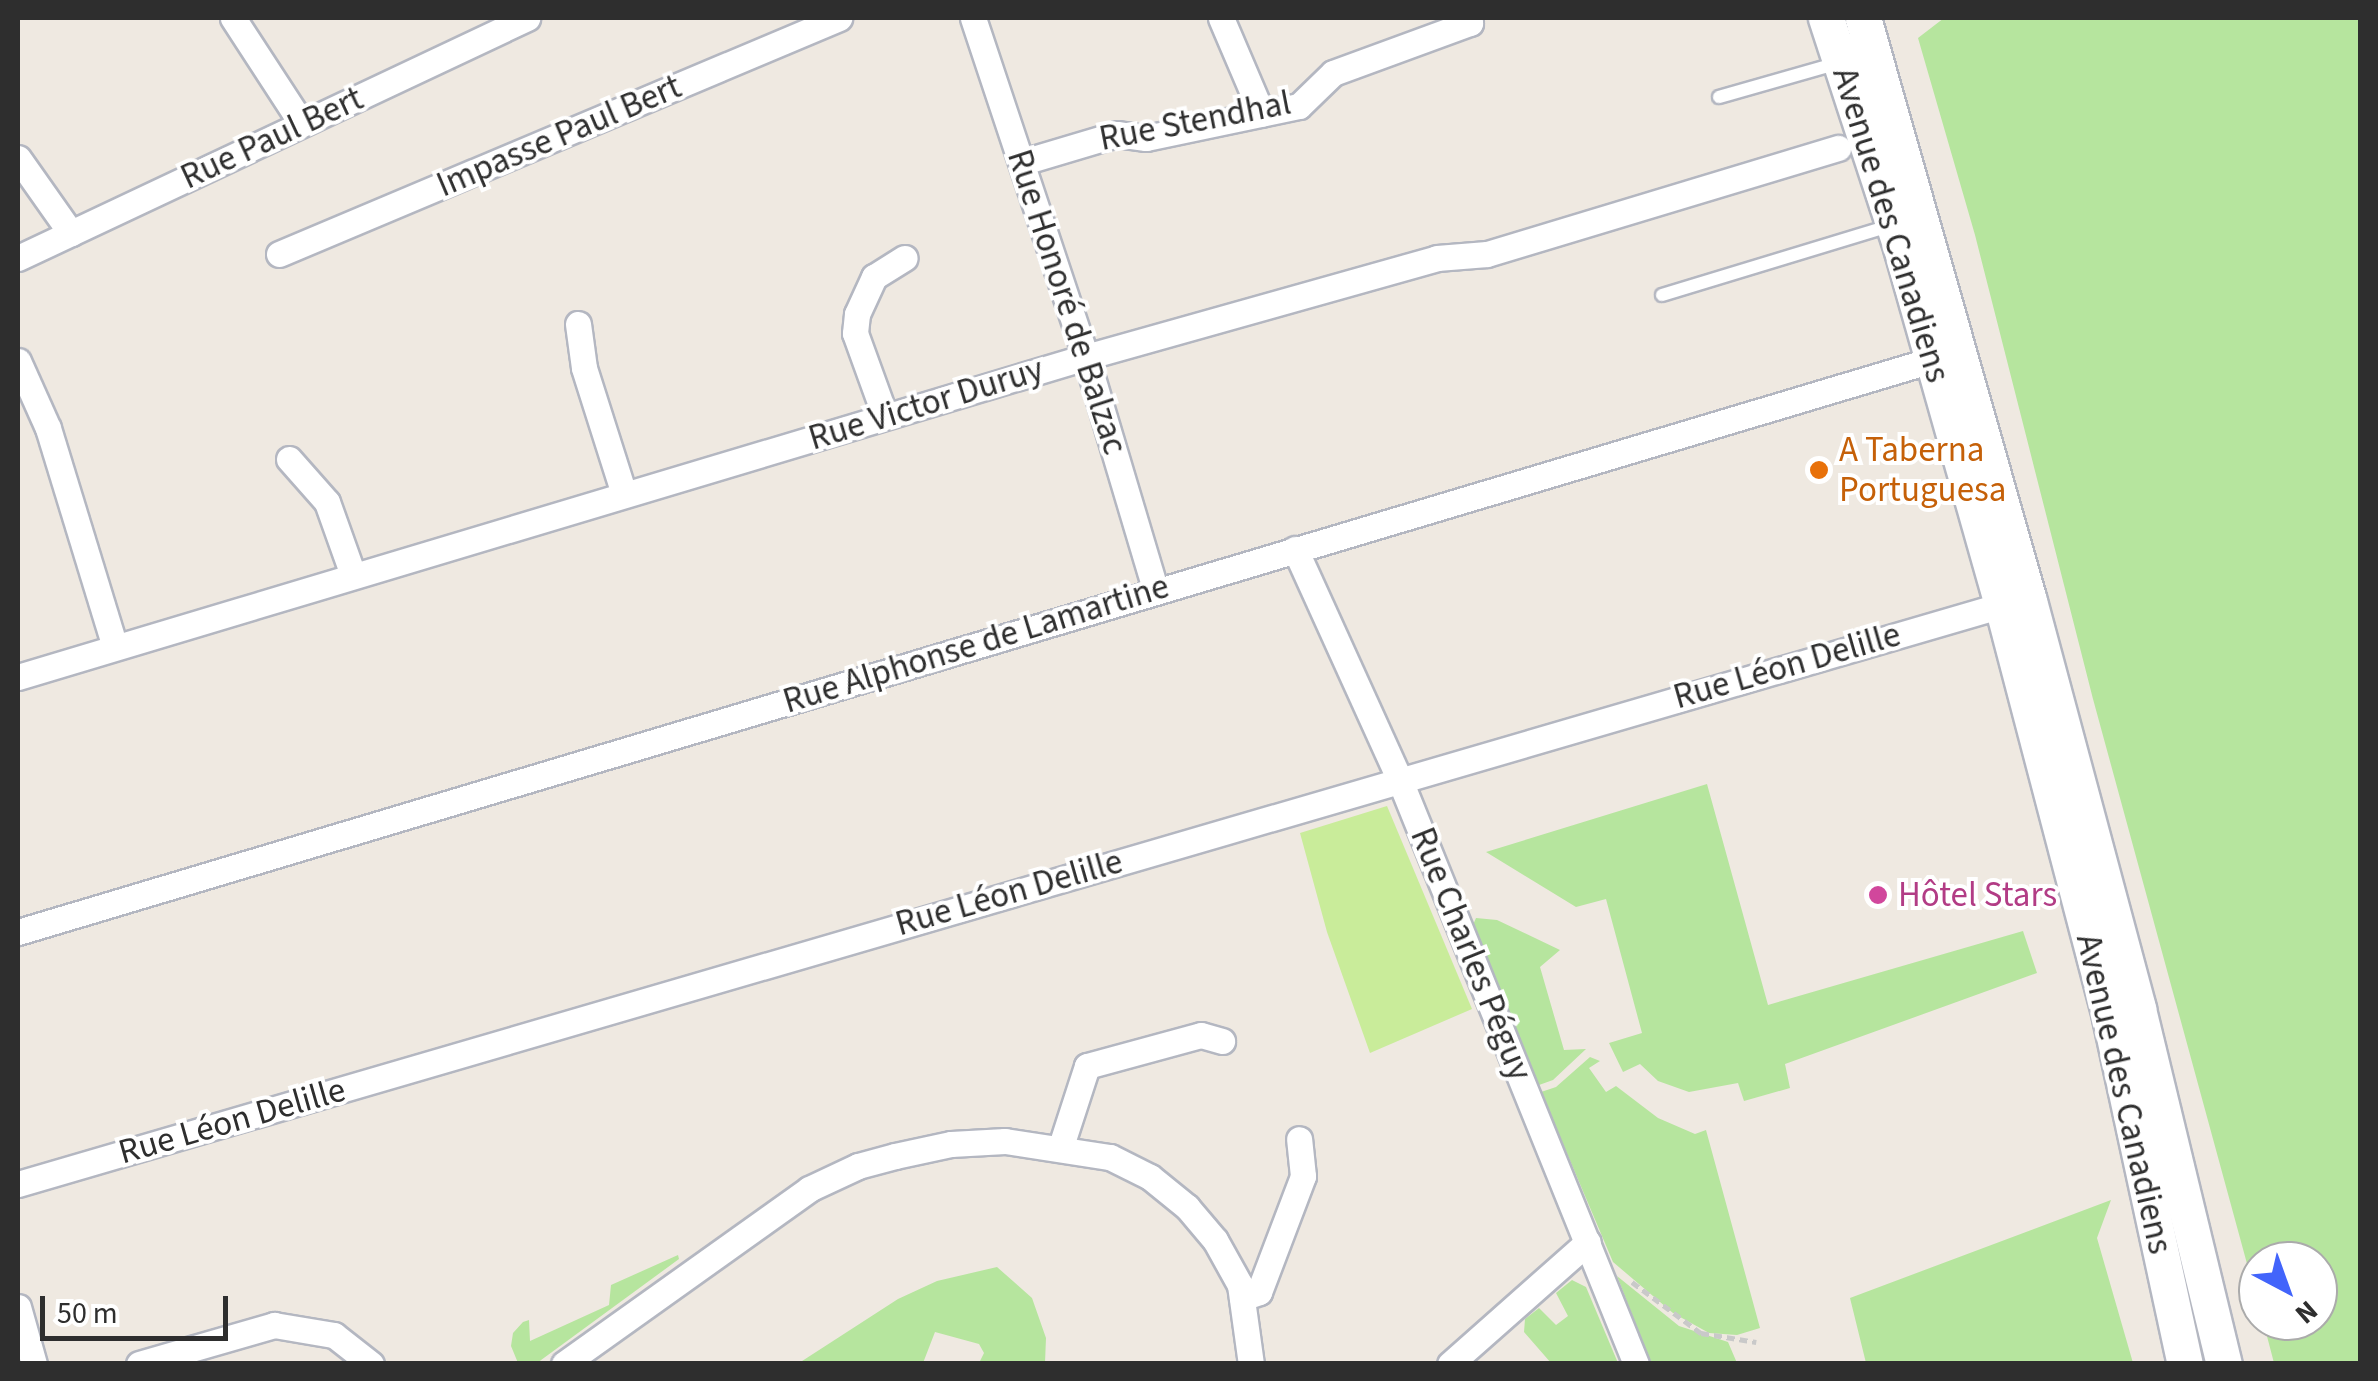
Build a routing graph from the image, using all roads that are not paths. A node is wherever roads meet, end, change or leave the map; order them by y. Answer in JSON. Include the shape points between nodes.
{"nodes":[{"id":1,"x":233,"y":18,"type":"edge"},
{"id":2,"x":527,"y":18,"type":"edge"},
{"id":3,"x":839,"y":18,"type":"edge"},
{"id":4,"x":973,"y":18,"type":"edge"},
{"id":5,"x":1221,"y":18,"type":"edge"},
{"id":6,"x":1826,"y":18,"type":"edge"},
{"id":7,"x":1864,"y":18,"type":"edge"},
{"id":8,"x":1469,"y":20,"type":"edge"},
{"id":9,"x":1840,"y":62,"type":"junction"},
{"id":10,"x":1720,"y":96,"type":"dead end"},
{"id":11,"x":1262,"y":114,"type":"junction"},
{"id":12,"x":302,"y":124,"type":"junction"},
{"id":13,"x":1838,"y":148,"type":"dead end"},
{"id":14,"x":18,"y":158,"type":"edge"},
{"id":15,"x":1023,"y":162,"type":"junction"},
{"id":16,"x":1894,"y":225,"type":"junction"},
{"id":17,"x":71,"y":232,"type":"junction"},
{"id":18,"x":279,"y":254,"type":"dead end"},
{"id":19,"x":18,"y":258,"type":"edge"},
{"id":20,"x":905,"y":258,"type":"dead end"},
{"id":21,"x":1662,"y":295,"type":"dead end"},
{"id":22,"x":578,"y":324,"type":"dead end"},
{"id":23,"x":1086,"y":357,"type":"junction"},
{"id":24,"x":1934,"y":359,"type":"junction"},
{"id":25,"x":18,"y":361,"type":"edge"},
{"id":26,"x":884,"y":416,"type":"junction"},
{"id":27,"x":289,"y":459,"type":"dead end"},
{"id":28,"x":624,"y":494,"type":"junction"},
{"id":29,"x":1295,"y":548,"type":"junction"},
{"id":30,"x":352,"y":575,"type":"junction"},
{"id":31,"x":1155,"y":589,"type":"junction"},
{"id":32,"x":2002,"y":605,"type":"junction"},
{"id":33,"x":115,"y":647,"type":"junction"},
{"id":34,"x":18,"y":677,"type":"edge"},
{"id":35,"x":1399,"y":778,"type":"junction"},
{"id":36,"x":18,"y":932,"type":"edge"},
{"id":37,"x":1222,"y":1041,"type":"dead end"},
{"id":38,"x":1299,"y":1139,"type":"dead end"},
{"id":39,"x":1061,"y":1146,"type":"junction"},
{"id":40,"x":18,"y":1184,"type":"edge"},
{"id":41,"x":1588,"y":1242,"type":"junction"},
{"id":42,"x":1242,"y":1298,"type":"junction"},
{"id":43,"x":18,"y":1307,"type":"edge"},
{"id":44,"x":34,"y":1364,"type":"edge"},
{"id":45,"x":139,"y":1364,"type":"edge"},
{"id":46,"x":371,"y":1364,"type":"edge"},
{"id":47,"x":564,"y":1364,"type":"edge"},
{"id":48,"x":1251,"y":1364,"type":"edge"},
{"id":49,"x":1450,"y":1364,"type":"edge"},
{"id":50,"x":1636,"y":1364,"type":"edge"},
{"id":51,"x":2185,"y":1364,"type":"edge"},
{"id":52,"x":2224,"y":1364,"type":"edge"}],
"edges":[{"from":1,"to":12,"type":"street"},
{"from":2,"to":12,"type":"street","name":"Rue Paul Bert"},
{"from":3,"to":18,"type":"street","name":"Impasse Paul Bert"},
{"from":4,"to":15,"type":"street","name":"Rue Honoré de Balzac"},
{"from":5,"to":11,"type":"street"},
{"from":6,"to":9,"type":"main road","name":"Avenue des Canadiens"},
{"from":7,"to":52,"type":"main road","name":"Avenue des Canadiens","via":[[2138,1009]]},
{"from":8,"to":11,"type":"street","name":"Rue Stendhal","via":[[1333,73],[1298,106]]},
{"from":9,"to":10,"type":"lane"},
{"from":9,"to":16,"type":"main road","name":"Avenue des Canadiens"},
{"from":11,"to":15,"type":"street","name":"Rue Stendhal","via":[[1146,138],[1116,134]]},
{"from":12,"to":17,"type":"street","name":"Rue Paul Bert"},
{"from":13,"to":23,"type":"street","name":"Rue Victor Duruy","via":[[1488,254],[1437,258]]},
{"from":14,"to":17,"type":"street"},
{"from":15,"to":23,"type":"street","name":"Rue Honoré de Balzac"},
{"from":16,"to":21,"type":"lane"},
{"from":16,"to":24,"type":"main road","name":"Avenue des Canadiens"},
{"from":17,"to":19,"type":"street","name":"Rue Paul Bert"},
{"from":20,"to":26,"type":"street","via":[[874,277],[857,314],[855,332]]},
{"from":22,"to":28,"type":"street","via":[[584,368]]},
{"from":23,"to":26,"type":"street","name":"Rue Victor Duruy"},
{"from":23,"to":31,"type":"street","name":"Rue Honoré de Balzac"},
{"from":24,"to":29,"type":"street","name":"Rue Alphonse de Lamartine"},
{"from":24,"to":32,"type":"main road","name":"Avenue des Canadiens"},
{"from":25,"to":33,"type":"street","via":[[48,428]]},
{"from":26,"to":28,"type":"street","name":"Rue Victor Duruy"},
{"from":27,"to":30,"type":"street","via":[[327,502]]},
{"from":28,"to":30,"type":"street","name":"Rue Victor Duruy"},
{"from":29,"to":31,"type":"street","name":"Rue Alphonse de Lamartine"},
{"from":29,"to":35,"type":"street","name":"Rue Charles Péguy"},
{"from":30,"to":33,"type":"street","name":"Rue Victor Duruy"},
{"from":31,"to":36,"type":"street","name":"Rue Alphonse de Lamartine"},
{"from":32,"to":35,"type":"street","name":"Rue Léon Delille"},
{"from":32,"to":51,"type":"main road","name":"Avenue des Canadiens","via":[[2110,1018]]},
{"from":33,"to":34,"type":"street","name":"Rue Victor Duruy"},
{"from":35,"to":40,"type":"street","name":"Rue Léon Delille"},
{"from":35,"to":41,"type":"street","name":"Rue Charles Péguy"},
{"from":37,"to":39,"type":"street","via":[[1201,1034],[1086,1066]]},
{"from":38,"to":42,"type":"street","via":[[1303,1176],[1259,1292]]},
{"from":39,"to":42,"type":"street","via":[[1110,1157],[1150,1176],[1215,1240]]},
{"from":39,"to":47,"type":"street","via":[[951,1144],[858,1166],[809,1188]]},
{"from":41,"to":49,"type":"street"},
{"from":41,"to":50,"type":"street","name":"Rue Charles Péguy"},
{"from":42,"to":48,"type":"street"},
{"from":43,"to":44,"type":"street"},
{"from":45,"to":46,"type":"street","via":[[274,1324],[334,1335]]}]}
